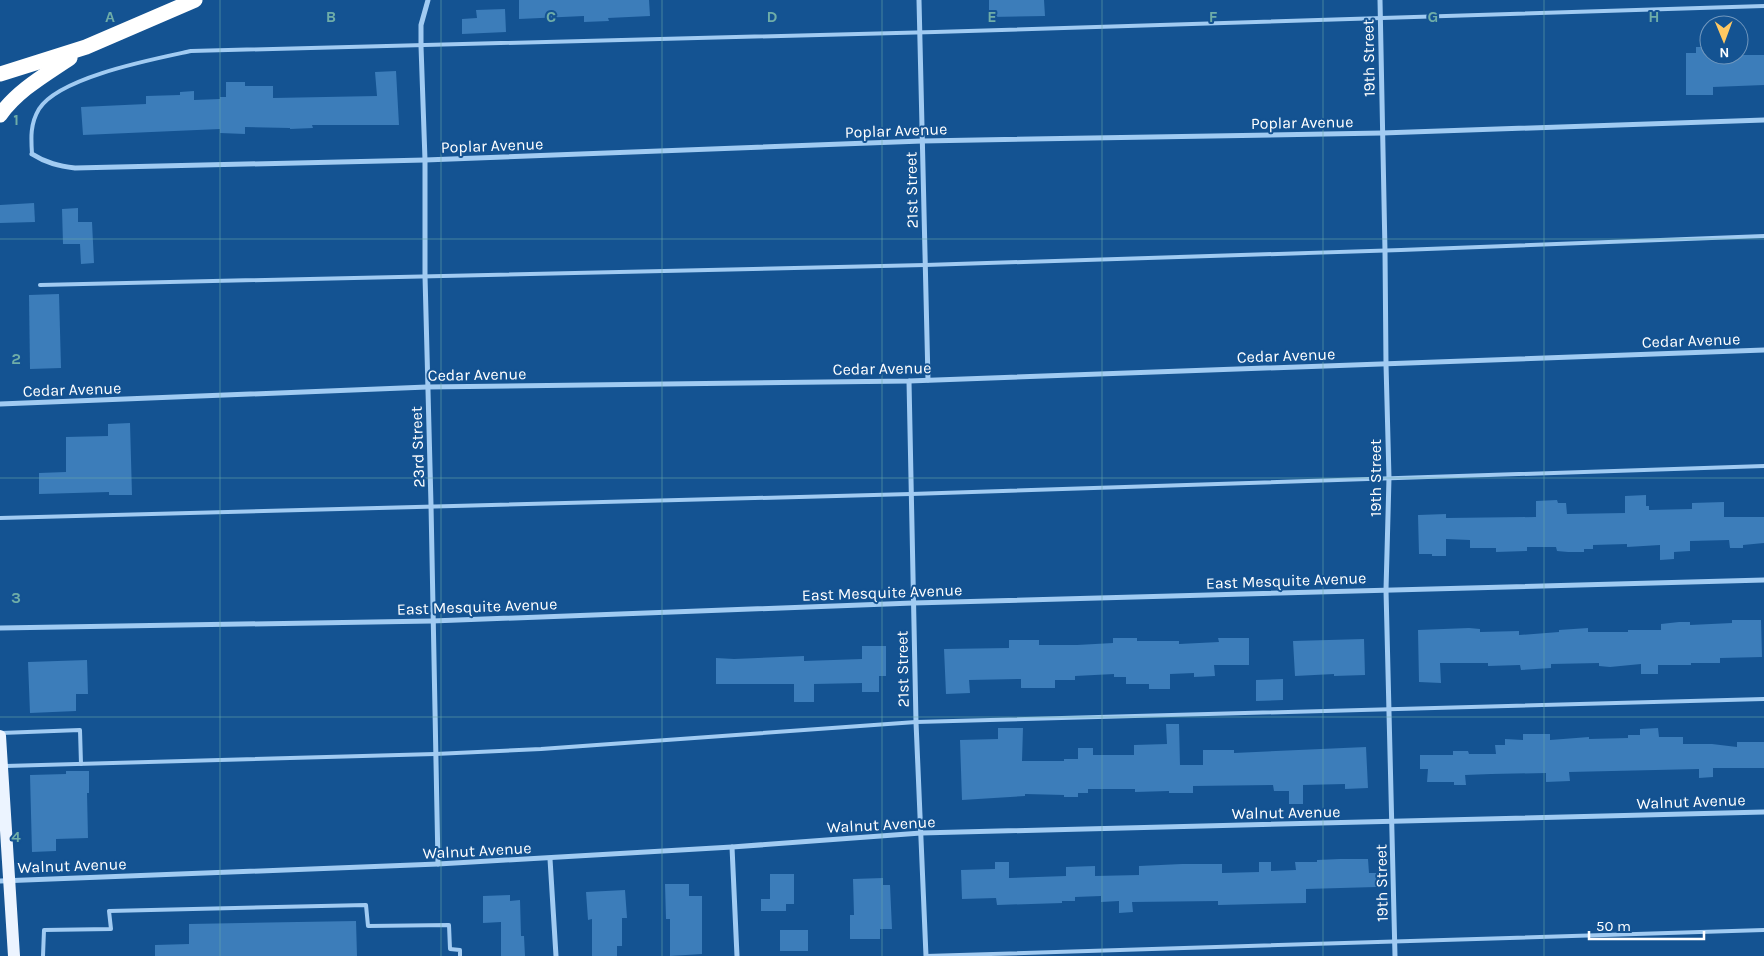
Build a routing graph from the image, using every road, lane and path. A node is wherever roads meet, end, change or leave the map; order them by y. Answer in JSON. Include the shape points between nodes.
{"nodes":[{"id":1,"x":195,"y":0,"type":"edge"},
{"id":2,"x":428,"y":0,"type":"edge"},
{"id":3,"x":919,"y":0,"type":"edge"},
{"id":4,"x":1380,"y":0,"type":"edge"},
{"id":5,"x":1764,"y":6,"type":"edge"},
{"id":6,"x":1380,"y":19,"type":"junction"},
{"id":7,"x":920,"y":32,"type":"junction"},
{"id":8,"x":421,"y":46,"type":"junction"},
{"id":9,"x":86,"y":47,"type":"junction"},
{"id":10,"x":0,"y":74,"type":"edge"},
{"id":11,"x":0,"y":115,"type":"edge"},
{"id":12,"x":1764,"y":120,"type":"edge"},
{"id":13,"x":1382,"y":133,"type":"junction"},
{"id":14,"x":922,"y":141,"type":"junction"},
{"id":15,"x":32,"y":154,"type":"joint"},
{"id":16,"x":425,"y":160,"type":"junction"},
{"id":17,"x":1764,"y":236,"type":"edge"},
{"id":18,"x":1385,"y":251,"type":"junction"},
{"id":19,"x":925,"y":265,"type":"junction"},
{"id":20,"x":425,"y":276,"type":"junction"},
{"id":21,"x":40,"y":285,"type":"dead end"},
{"id":22,"x":1764,"y":350,"type":"edge"},
{"id":23,"x":1386,"y":364,"type":"junction"},
{"id":24,"x":928,"y":380,"type":"junction"},
{"id":25,"x":909,"y":381,"type":"junction"},
{"id":26,"x":427,"y":387,"type":"junction"},
{"id":27,"x":0,"y":404,"type":"edge"},
{"id":28,"x":1764,"y":466,"type":"edge"},
{"id":29,"x":1389,"y":478,"type":"junction"},
{"id":30,"x":911,"y":494,"type":"junction"},
{"id":31,"x":431,"y":505,"type":"junction"},
{"id":32,"x":0,"y":518,"type":"edge"},
{"id":33,"x":1764,"y":580,"type":"edge"},
{"id":34,"x":1386,"y":590,"type":"junction"},
{"id":35,"x":913,"y":604,"type":"junction"},
{"id":36,"x":432,"y":621,"type":"junction"},
{"id":37,"x":0,"y":628,"type":"edge"},
{"id":38,"x":1764,"y":699,"type":"edge"},
{"id":39,"x":1389,"y":709,"type":"junction"},
{"id":40,"x":916,"y":722,"type":"junction"},
{"id":41,"x":0,"y":734,"type":"edge"},
{"id":42,"x":435,"y":754,"type":"junction"},
{"id":43,"x":81,"y":764,"type":"junction"},
{"id":44,"x":2,"y":766,"type":"junction"},
{"id":45,"x":1764,"y":812,"type":"edge"},
{"id":46,"x":1392,"y":822,"type":"junction"},
{"id":47,"x":921,"y":834,"type":"junction"},
{"id":48,"x":732,"y":847,"type":"junction"},
{"id":49,"x":550,"y":858,"type":"junction"},
{"id":50,"x":438,"y":864,"type":"junction"},
{"id":51,"x":4,"y":880,"type":"edge"},
{"id":52,"x":1764,"y":930,"type":"edge"},
{"id":53,"x":1395,"y":942,"type":"junction"},
{"id":54,"x":14,"y":956,"type":"edge"},
{"id":55,"x":43,"y":956,"type":"edge"},
{"id":56,"x":460,"y":956,"type":"edge"},
{"id":57,"x":556,"y":956,"type":"edge"},
{"id":58,"x":737,"y":956,"type":"edge"},
{"id":59,"x":926,"y":956,"type":"edge"},
{"id":60,"x":1395,"y":956,"type":"edge"}],
"edges":[{"from":1,"to":9,"type":"highway"},
{"from":2,"to":8,"type":"street","name":"23rd Street","via":[[421,25]]},
{"from":3,"to":7,"type":"street","name":"21st Street"},
{"from":4,"to":6,"type":"street","name":"19th Street"},
{"from":5,"to":6,"type":"lane"},
{"from":6,"to":7,"type":"lane"},
{"from":6,"to":13,"type":"street","name":"19th Street"},
{"from":7,"to":8,"type":"lane"},
{"from":7,"to":14,"type":"street","name":"21st Street"},
{"from":8,"to":15,"type":"lane","via":[[191,51],[111,71],[73,83],[48,99],[34,122]]},
{"from":8,"to":16,"type":"street","name":"23rd Street"},
{"from":9,"to":10,"type":"highway"},
{"from":9,"to":11,"type":"highway","via":[[14,98]]},
{"from":12,"to":13,"type":"street","name":"Poplar Avenue"},
{"from":13,"to":14,"type":"street","name":"Poplar Avenue"},
{"from":13,"to":18,"type":"street","name":"19th Street"},
{"from":14,"to":16,"type":"street","name":"Poplar Avenue"},
{"from":14,"to":19,"type":"street","name":"21st Street"},
{"from":15,"to":16,"type":"street","name":"Poplar Avenue","via":[[59,166],[75,168]]},
{"from":16,"to":20,"type":"street","name":"23rd Street"},
{"from":17,"to":18,"type":"lane"},
{"from":18,"to":19,"type":"lane"},
{"from":18,"to":23,"type":"street","name":"19th Street"},
{"from":19,"to":20,"type":"lane"},
{"from":19,"to":24,"type":"street","name":"21st Street"},
{"from":20,"to":21,"type":"lane"},
{"from":20,"to":26,"type":"street","name":"23rd Street"},
{"from":22,"to":23,"type":"street","name":"Cedar Avenue"},
{"from":23,"to":24,"type":"street","name":"Cedar Avenue"},
{"from":23,"to":29,"type":"street","name":"19th Street"},
{"from":24,"to":25,"type":"street","name":"Cedar Avenue"},
{"from":25,"to":26,"type":"street","name":"Cedar Avenue"},
{"from":25,"to":30,"type":"street","name":"21st Street"},
{"from":26,"to":27,"type":"street","name":"Cedar Avenue"},
{"from":26,"to":31,"type":"street","name":"23rd Street"},
{"from":28,"to":29,"type":"lane"},
{"from":29,"to":30,"type":"lane"},
{"from":29,"to":34,"type":"street","name":"19th Street"},
{"from":30,"to":31,"type":"lane"},
{"from":30,"to":35,"type":"street","name":"21st Street"},
{"from":31,"to":32,"type":"lane"},
{"from":31,"to":36,"type":"street","name":"23rd Street"},
{"from":33,"to":34,"type":"street","name":"East Mesquite Avenue"},
{"from":34,"to":35,"type":"street","name":"East Mesquite Avenue"},
{"from":34,"to":39,"type":"street","name":"19th Street"},
{"from":35,"to":36,"type":"street","name":"East Mesquite Avenue"},
{"from":35,"to":40,"type":"street","name":"21st Street"},
{"from":36,"to":37,"type":"street","name":"East Mesquite Avenue"},
{"from":36,"to":42,"type":"street","name":"23rd Street"},
{"from":38,"to":39,"type":"lane"},
{"from":39,"to":40,"type":"lane"},
{"from":39,"to":46,"type":"street","name":"19th Street"},
{"from":40,"to":42,"type":"lane"},
{"from":40,"to":47,"type":"street","name":"21st Street"},
{"from":41,"to":43,"type":"lane","via":[[80,730]]},
{"from":41,"to":44,"type":"main road"},
{"from":42,"to":43,"type":"lane"},
{"from":42,"to":50,"type":"street","name":"23rd Street"},
{"from":43,"to":44,"type":"lane"},
{"from":44,"to":51,"type":"main road"},
{"from":45,"to":46,"type":"street","name":"Walnut Avenue"},
{"from":46,"to":47,"type":"street","name":"Walnut Avenue"},
{"from":46,"to":53,"type":"street","name":"19th Street"},
{"from":47,"to":48,"type":"street","name":"Walnut Avenue"},
{"from":47,"to":59,"type":"street","name":"21st Street"},
{"from":48,"to":49,"type":"street","name":"Walnut Avenue"},
{"from":48,"to":58,"type":"street"},
{"from":49,"to":50,"type":"street","name":"Walnut Avenue"},
{"from":49,"to":57,"type":"street"},
{"from":50,"to":51,"type":"street","name":"Walnut Avenue"},
{"from":51,"to":54,"type":"main road"},
{"from":52,"to":53,"type":"lane"},
{"from":53,"to":59,"type":"lane"},
{"from":53,"to":60,"type":"street","name":"19th Street"},
{"from":55,"to":56,"type":"lane","via":[[44,930],[111,929],[109,911],[366,905],[368,926],[449,925],[450,949],[460,950]]}]}
